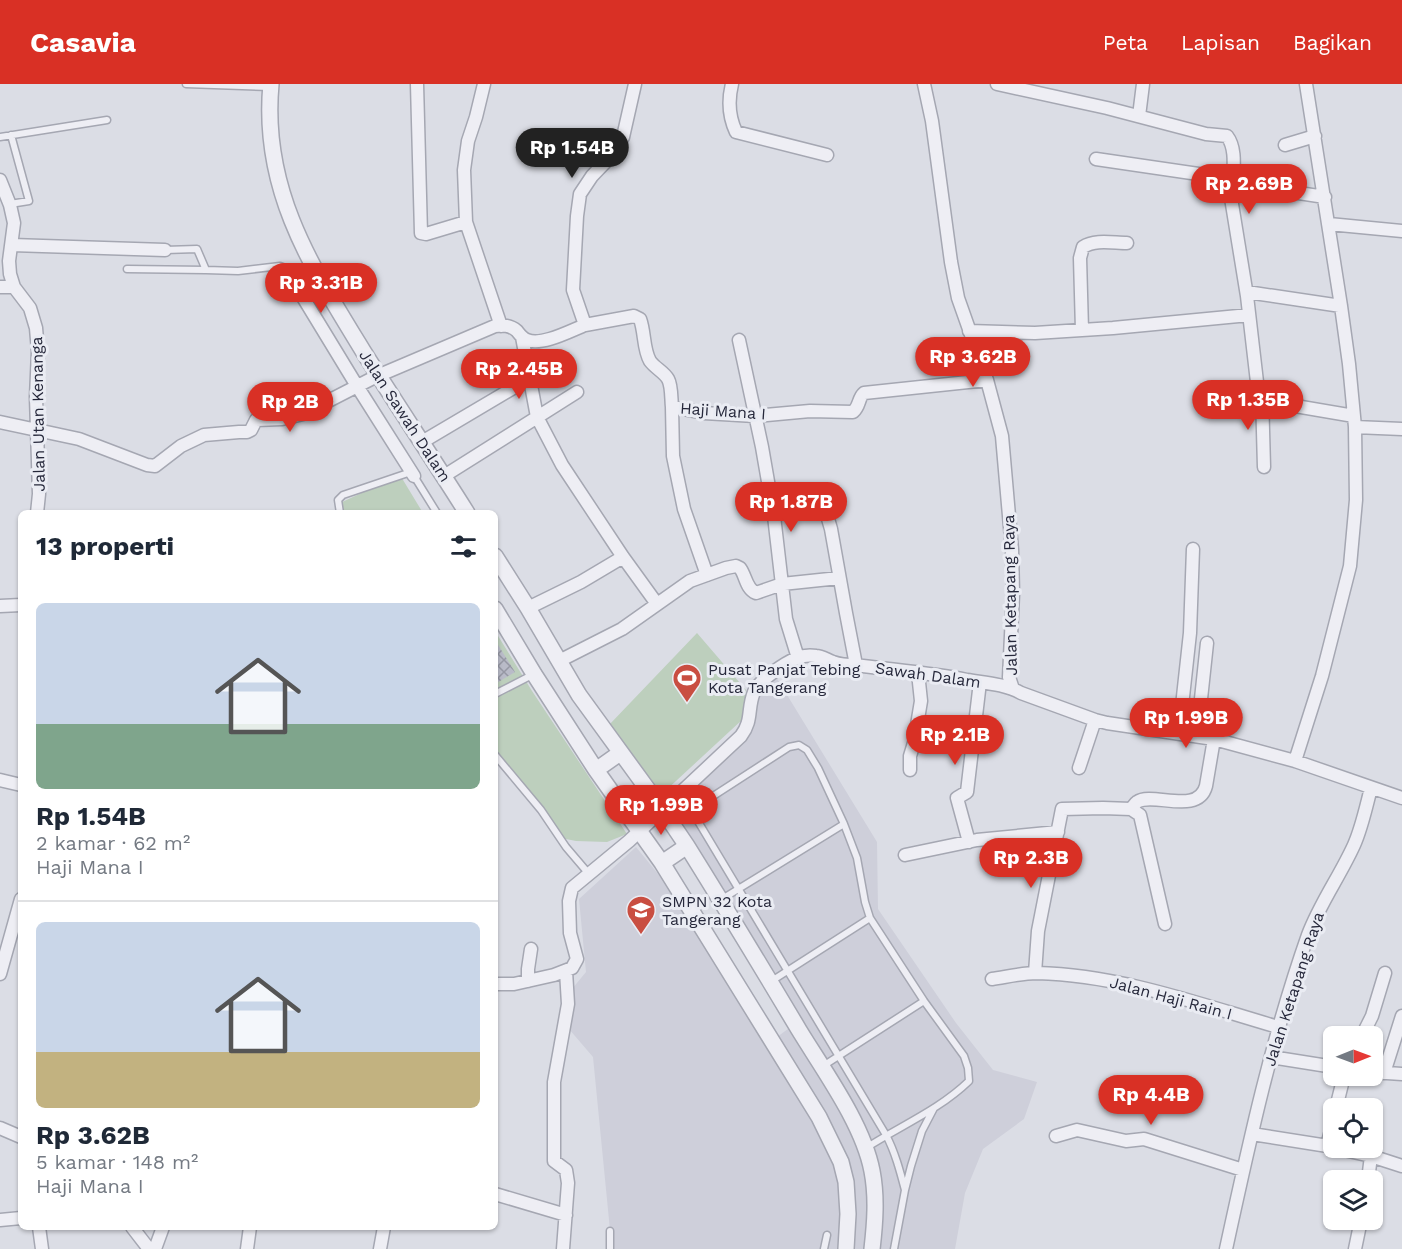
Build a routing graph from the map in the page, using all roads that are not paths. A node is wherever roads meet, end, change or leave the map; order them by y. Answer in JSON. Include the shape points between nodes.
{"nodes":[{"id":1,"x":186,"y":84,"type":"edge"},
{"id":2,"x":417,"y":84,"type":"edge"},
{"id":3,"x":484,"y":84,"type":"edge"},
{"id":4,"x":635,"y":84,"type":"edge"},
{"id":5,"x":732,"y":84,"type":"edge"},
{"id":6,"x":924,"y":84,"type":"edge"},
{"id":7,"x":998,"y":84,"type":"edge"},
{"id":8,"x":1143,"y":84,"type":"edge"},
{"id":9,"x":1306,"y":84,"type":"edge"},
{"id":10,"x":269,"y":86,"type":"edge"},
{"id":11,"x":1139,"y":116,"type":"junction"},
{"id":12,"x":107,"y":120,"type":"dead end"},
{"id":13,"x":11,"y":135,"type":"junction"},
{"id":14,"x":1315,"y":136,"type":"junction"},
{"id":15,"x":0,"y":137,"type":"edge"},
{"id":16,"x":1285,"y":145,"type":"dead end"},
{"id":17,"x":827,"y":155,"type":"dead end"},
{"id":18,"x":1096,"y":159,"type":"dead end"},
{"id":19,"x":0,"y":180,"type":"edge"},
{"id":20,"x":1233,"y":187,"type":"junction"},
{"id":21,"x":1324,"y":197,"type":"junction"},
{"id":22,"x":10,"y":204,"type":"junction"},
{"id":23,"x":466,"y":222,"type":"junction"},
{"id":24,"x":1329,"y":224,"type":"junction"},
{"id":25,"x":1402,"y":231,"type":"edge"},
{"id":26,"x":1127,"y":243,"type":"dead end"},
{"id":27,"x":12,"y":245,"type":"junction"},
{"id":28,"x":165,"y":250,"type":"joint"},
{"id":29,"x":127,"y":269,"type":"dead end"},
{"id":30,"x":206,"y":270,"type":"junction"},
{"id":31,"x":318,"y":285,"type":"junction"},
{"id":32,"x":0,"y":287,"type":"edge"},
{"id":33,"x":14,"y":287,"type":"junction"},
{"id":34,"x":1247,"y":292,"type":"junction"},
{"id":35,"x":303,"y":293,"type":"junction"},
{"id":36,"x":1341,"y":306,"type":"junction"},
{"id":37,"x":1249,"y":315,"type":"junction"},
{"id":38,"x":585,"y":325,"type":"junction"},
{"id":39,"x":501,"y":326,"type":"junction"},
{"id":40,"x":1082,"y":330,"type":"junction"},
{"id":41,"x":969,"y":331,"type":"junction"},
{"id":42,"x":522,"y":337,"type":"junction"},
{"id":43,"x":739,"y":340,"type":"dead end"},
{"id":44,"x":530,"y":378,"type":"junction"},
{"id":45,"x":369,"y":380,"type":"junction"},
{"id":46,"x":987,"y":380,"type":"junction"},
{"id":47,"x":577,"y":392,"type":"dead end"},
{"id":48,"x":1262,"y":395,"type":"junction"},
{"id":49,"x":672,"y":407,"type":"junction"},
{"id":50,"x":755,"y":416,"type":"junction"},
{"id":51,"x":537,"y":417,"type":"junction"},
{"id":52,"x":0,"y":422,"type":"edge"},
{"id":53,"x":1354,"y":422,"type":"junction"},
{"id":54,"x":38,"y":429,"type":"junction"},
{"id":55,"x":1402,"y":429,"type":"edge"},
{"id":56,"x":422,"y":442,"type":"junction"},
{"id":57,"x":1264,"y":467,"type":"dead end"},
{"id":58,"x":414,"y":476,"type":"junction"},
{"id":59,"x":444,"y":476,"type":"junction"},
{"id":60,"x":822,"y":498,"type":"dead end"},
{"id":61,"x":37,"y":510,"type":"edge"},
{"id":62,"x":340,"y":510,"type":"edge"},
{"id":63,"x":435,"y":510,"type":"edge"},
{"id":64,"x":464,"y":510,"type":"edge"},
{"id":65,"x":1193,"y":549,"type":"dead end"},
{"id":66,"x":623,"y":557,"type":"junction"},
{"id":67,"x":498,"y":561,"type":"edge"},
{"id":68,"x":707,"y":575,"type":"junction"},
{"id":69,"x":839,"y":578,"type":"junction"},
{"id":70,"x":782,"y":584,"type":"junction"},
{"id":71,"x":657,"y":604,"type":"junction"},
{"id":72,"x":18,"y":605,"type":"edge"},
{"id":73,"x":0,"y":606,"type":"edge"},
{"id":74,"x":528,"y":608,"type":"junction"},
{"id":75,"x":498,"y":614,"type":"edge"},
{"id":76,"x":1207,"y":643,"type":"dead end"},
{"id":77,"x":798,"y":658,"type":"junction"},
{"id":78,"x":559,"y":661,"type":"junction"},
{"id":79,"x":856,"y":665,"type":"junction"},
{"id":80,"x":918,"y":672,"type":"junction"},
{"id":81,"x":534,"y":674,"type":"junction"},
{"id":82,"x":980,"y":682,"type":"junction"},
{"id":83,"x":1013,"y":689,"type":"junction"},
{"id":84,"x":498,"y":692,"type":"edge"},
{"id":85,"x":1095,"y":720,"type":"junction"},
{"id":86,"x":1179,"y":733,"type":"junction"},
{"id":87,"x":1197,"y":736,"type":"junction"},
{"id":88,"x":1214,"y":739,"type":"junction"},
{"id":89,"x":620,"y":753,"type":"junction"},
{"id":90,"x":498,"y":760,"type":"edge"},
{"id":91,"x":1295,"y":761,"type":"junction"},
{"id":92,"x":1079,"y":768,"type":"dead end"},
{"id":93,"x":596,"y":770,"type":"junction"},
{"id":94,"x":910,"y":770,"type":"dead end"},
{"id":95,"x":0,"y":780,"type":"edge"},
{"id":96,"x":18,"y":784,"type":"edge"},
{"id":97,"x":1371,"y":788,"type":"junction"},
{"id":98,"x":1402,"y":798,"type":"edge"},
{"id":99,"x":1131,"y":809,"type":"junction"},
{"id":100,"x":660,"y":811,"type":"junction"},
{"id":101,"x":844,"y":824,"type":"junction"},
{"id":102,"x":642,"y":828,"type":"junction"},
{"id":103,"x":1058,"y":832,"type":"junction"},
{"id":104,"x":969,"y":842,"type":"junction"},
{"id":105,"x":684,"y":848,"type":"junction"},
{"id":106,"x":905,"y":855,"type":"dead end"},
{"id":107,"x":664,"y":862,"type":"junction"},
{"id":108,"x":589,"y":874,"type":"junction"},
{"id":109,"x":738,"y":889,"type":"junction"},
{"id":110,"x":720,"y":900,"type":"junction"},
{"id":111,"x":18,"y":910,"type":"edge"},
{"id":112,"x":870,"y":918,"type":"junction"},
{"id":113,"x":1165,"y":924,"type":"dead end"},
{"id":114,"x":531,"y":949,"type":"dead end"},
{"id":115,"x":566,"y":971,"type":"junction"},
{"id":116,"x":788,"y":971,"type":"junction"},
{"id":117,"x":1035,"y":973,"type":"junction"},
{"id":118,"x":0,"y":974,"type":"edge"},
{"id":119,"x":1385,"y":974,"type":"dead end"},
{"id":120,"x":992,"y":979,"type":"dead end"},
{"id":121,"x":528,"y":981,"type":"junction"},
{"id":122,"x":770,"y":982,"type":"junction"},
{"id":123,"x":498,"y":984,"type":"edge"},
{"id":124,"x":924,"y":1002,"type":"junction"},
{"id":125,"x":1402,"y":1016,"type":"edge"},
{"id":126,"x":1367,"y":1026,"type":"edge"},
{"id":127,"x":1278,"y":1027,"type":"junction"},
{"id":128,"x":839,"y":1056,"type":"junction"},
{"id":129,"x":1271,"y":1057,"type":"junction"},
{"id":130,"x":1383,"y":1060,"type":"edge"},
{"id":131,"x":1323,"y":1065,"type":"edge"},
{"id":132,"x":822,"y":1067,"type":"junction"},
{"id":133,"x":1383,"y":1072,"type":"edge"},
{"id":134,"x":1402,"y":1074,"type":"edge"},
{"id":135,"x":935,"y":1108,"type":"junction"},
{"id":136,"x":0,"y":1128,"type":"edge"},
{"id":137,"x":1251,"y":1134,"type":"junction"},
{"id":138,"x":886,"y":1135,"type":"junction"},
{"id":139,"x":18,"y":1136,"type":"edge"},
{"id":140,"x":1056,"y":1136,"type":"dead end"},
{"id":141,"x":1323,"y":1146,"type":"edge"},
{"id":142,"x":853,"y":1155,"type":"junction"},
{"id":143,"x":1377,"y":1158,"type":"edge"},
{"id":144,"x":1402,"y":1166,"type":"edge"},
{"id":145,"x":1243,"y":1170,"type":"junction"},
{"id":146,"x":905,"y":1190,"type":"junction"},
{"id":147,"x":498,"y":1195,"type":"edge"},
{"id":148,"x":566,"y":1215,"type":"junction"},
{"id":149,"x":18,"y":1218,"type":"edge"},
{"id":150,"x":0,"y":1220,"type":"edge"},
{"id":151,"x":39,"y":1230,"type":"edge"},
{"id":152,"x":134,"y":1230,"type":"edge"},
{"id":153,"x":162,"y":1230,"type":"edge"},
{"id":154,"x":250,"y":1230,"type":"edge"},
{"id":155,"x":383,"y":1230,"type":"edge"},
{"id":156,"x":1359,"y":1230,"type":"edge"},
{"id":157,"x":610,"y":1231,"type":"dead end"},
{"id":158,"x":827,"y":1235,"type":"dead end"},
{"id":159,"x":42,"y":1249,"type":"edge"},
{"id":160,"x":150,"y":1249,"type":"edge"},
{"id":161,"x":155,"y":1249,"type":"edge"},
{"id":162,"x":247,"y":1249,"type":"edge"},
{"id":163,"x":380,"y":1249,"type":"edge"},
{"id":164,"x":563,"y":1249,"type":"edge"},
{"id":165,"x":610,"y":1249,"type":"edge"},
{"id":166,"x":824,"y":1249,"type":"edge"},
{"id":167,"x":846,"y":1249,"type":"edge"},
{"id":168,"x":872,"y":1249,"type":"edge"},
{"id":169,"x":894,"y":1249,"type":"edge"},
{"id":170,"x":1226,"y":1249,"type":"edge"},
{"id":171,"x":1355,"y":1249,"type":"edge"}],
"edges":[{"from":1,"to":10,"type":"lane"},
{"from":2,"to":23,"type":"street","via":[[421,233]]},
{"from":3,"to":23,"type":"street","via":[[464,170]]},
{"from":4,"to":38,"type":"street","via":[[623,137],[580,194],[573,290]]},
{"from":5,"to":17,"type":"street","via":[[729,107],[736,132]]},
{"from":6,"to":41,"type":"street","name":"Jalan Ketapang Raya","via":[[954,279]]},
{"from":7,"to":11,"type":"street"},
{"from":8,"to":11,"type":"street"},
{"from":9,"to":14,"type":"street"},
{"from":10,"to":31,"type":"street","name":"Jalan Sawah Dalam","via":[[273,158],[280,189]]},
{"from":11,"to":20,"type":"street","via":[[1227,136],[1233,153]]},
{"from":12,"to":13,"type":"lane"},
{"from":13,"to":15,"type":"lane"},
{"from":13,"to":22,"type":"lane","via":[[29,201]]},
{"from":14,"to":16,"type":"street"},
{"from":14,"to":21,"type":"street"},
{"from":18,"to":20,"type":"street","via":[[1212,176]]},
{"from":19,"to":22,"type":"street","name":"Jalan Utan Kenanga"},
{"from":20,"to":21,"type":"street","via":[[1240,184]]},
{"from":20,"to":34,"type":"street","via":[[1231,198]]},
{"from":21,"to":24,"type":"street"},
{"from":22,"to":27,"type":"street","name":"Jalan Utan Kenanga","via":[[14,223]]},
{"from":23,"to":39,"type":"street"},
{"from":24,"to":25,"type":"street"},
{"from":24,"to":36,"type":"street"},
{"from":26,"to":40,"type":"street","via":[[1083,247]]},
{"from":27,"to":28,"type":"street"},
{"from":27,"to":33,"type":"street","name":"Jalan Utan Kenanga","via":[[9,261]]},
{"from":28,"to":30,"type":"lane","via":[[197,249]]},
{"from":29,"to":30,"type":"lane"},
{"from":30,"to":35,"type":"lane","via":[[280,266],[285,268],[293,291]]},
{"from":31,"to":35,"type":"lane"},
{"from":31,"to":45,"type":"street","name":"Jalan Sawah Dalam"},
{"from":32,"to":33,"type":"street"},
{"from":33,"to":54,"type":"street","name":"Jalan Utan Kenanga","via":[[30,308],[36,328]]},
{"from":34,"to":36,"type":"street"},
{"from":34,"to":37,"type":"street"},
{"from":35,"to":45,"type":"street"},
{"from":36,"to":53,"type":"street"},
{"from":37,"to":40,"type":"street"},
{"from":37,"to":48,"type":"street"},
{"from":38,"to":42,"type":"street","via":[[541,342]]},
{"from":38,"to":49,"type":"street","name":"Haji Mana I","via":[[634,316],[640,319],[651,362],[668,379]]},
{"from":39,"to":42,"type":"street","via":[[508,326]]},
{"from":39,"to":45,"type":"street"},
{"from":40,"to":41,"type":"street"},
{"from":41,"to":46,"type":"street","name":"Jalan Ketapang Raya"},
{"from":42,"to":44,"type":"street"},
{"from":43,"to":50,"type":"street"},
{"from":44,"to":51,"type":"street"},
{"from":44,"to":56,"type":"street"},
{"from":45,"to":54,"type":"street","via":[[303,414],[256,420],[247,432],[204,435],[181,446],[155,466]]},
{"from":45,"to":56,"type":"street","name":"Jalan Sawah Dalam"},
{"from":45,"to":58,"type":"street"},
{"from":46,"to":50,"type":"street","name":"Haji Mana I","via":[[864,393],[853,412]]},
{"from":46,"to":83,"type":"street","name":"Jalan Ketapang Raya","via":[[1002,436],[1007,487],[1013,594],[1009,677]]},
{"from":47,"to":51,"type":"street"},
{"from":48,"to":53,"type":"street","via":[[1272,402]]},
{"from":48,"to":57,"type":"street"},
{"from":49,"to":50,"type":"street","name":"Haji Mana I"},
{"from":49,"to":68,"type":"street","via":[[673,456],[684,509]]},
{"from":50,"to":70,"type":"street"},
{"from":51,"to":59,"type":"street"},
{"from":51,"to":66,"type":"street","via":[[562,465]]},
{"from":52,"to":54,"type":"street"},
{"from":53,"to":55,"type":"street"},
{"from":53,"to":91,"type":"street","via":[[1356,500],[1350,566]]},
{"from":54,"to":61,"type":"street","name":"Jalan Utan Kenanga"},
{"from":56,"to":59,"type":"street","name":"Jalan Sawah Dalam"},
{"from":58,"to":62,"type":"lane","via":[[401,474],[343,495],[338,500]]},
{"from":58,"to":63,"type":"lane"},
{"from":59,"to":64,"type":"street","name":"Jalan Sawah Dalam"},
{"from":60,"to":69,"type":"street"},
{"from":65,"to":86,"type":"street","via":[[1190,633]]},
{"from":66,"to":71,"type":"street"},
{"from":66,"to":74,"type":"street"},
{"from":67,"to":74,"type":"street"},
{"from":68,"to":70,"type":"street","via":[[736,566],[752,592]]},
{"from":68,"to":71,"type":"street","via":[[690,581]]},
{"from":69,"to":70,"type":"street"},
{"from":69,"to":79,"type":"street"},
{"from":70,"to":77,"type":"street","via":[[786,619]]},
{"from":71,"to":78,"type":"street","via":[[622,629]]},
{"from":72,"to":73,"type":"street"},
{"from":74,"to":78,"type":"street"},
{"from":75,"to":81,"type":"street"},
{"from":76,"to":87,"type":"street"},
{"from":77,"to":79,"type":"street","name":"Sawah Dalam","via":[[820,656]]},
{"from":77,"to":100,"type":"street","via":[[759,683],[747,729]]},
{"from":78,"to":89,"type":"street"},
{"from":79,"to":80,"type":"street","name":"Sawah Dalam"},
{"from":80,"to":82,"type":"street","name":"Sawah Dalam"},
{"from":80,"to":94,"type":"street","via":[[921,701]]},
{"from":81,"to":84,"type":"lane"},
{"from":81,"to":93,"type":"street"},
{"from":82,"to":83,"type":"street","name":"Sawah Dalam"},
{"from":82,"to":104,"type":"street","via":[[967,792],[957,798]]},
{"from":83,"to":85,"type":"street","name":"Jalan Ketapang Raya"},
{"from":85,"to":86,"type":"street","name":"Jalan Ketapang Raya"},
{"from":85,"to":92,"type":"street"},
{"from":86,"to":87,"type":"street","name":"Jalan Ketapang Raya"},
{"from":87,"to":88,"type":"street","name":"Jalan Ketapang Raya"},
{"from":88,"to":91,"type":"street","name":"Jalan Ketapang Raya"},
{"from":88,"to":99,"type":"street","via":[[1204,792],[1181,801],[1144,799]]},
{"from":89,"to":93,"type":"street"},
{"from":89,"to":100,"type":"street"},
{"from":90,"to":108,"type":"lane"},
{"from":91,"to":97,"type":"street","name":"Jalan Ketapang Raya"},
{"from":93,"to":102,"type":"street"},
{"from":95,"to":96,"type":"street"},
{"from":97,"to":98,"type":"street"},
{"from":97,"to":127,"type":"street","name":"Jalan Ketapang Raya","via":[[1355,844],[1309,933]]},
{"from":99,"to":103,"type":"street","via":[[1062,809]]},
{"from":99,"to":113,"type":"street","via":[[1140,815]]},
{"from":100,"to":102,"type":"street"},
{"from":100,"to":105,"type":"street"},
{"from":101,"to":109,"type":"lane"},
{"from":101,"to":109,"type":"lane","via":[[807,750],[799,745],[789,747],[697,808],[700,827]]},
{"from":101,"to":112,"type":"lane","via":[[857,858]]},
{"from":102,"to":107,"type":"street"},
{"from":102,"to":108,"type":"street"},
{"from":103,"to":104,"type":"street"},
{"from":103,"to":117,"type":"street","via":[[1038,930]]},
{"from":104,"to":106,"type":"street"},
{"from":105,"to":107,"type":"street"},
{"from":105,"to":110,"type":"street"},
{"from":107,"to":142,"type":"street","via":[[819,1117]]},
{"from":108,"to":115,"type":"street","via":[[570,894],[570,933],[578,959]]},
{"from":109,"to":110,"type":"lane"},
{"from":109,"to":116,"type":"lane"},
{"from":110,"to":122,"type":"street"},
{"from":111,"to":118,"type":"street"},
{"from":112,"to":116,"type":"lane"},
{"from":112,"to":124,"type":"lane"},
{"from":114,"to":121,"type":"street"},
{"from":115,"to":121,"type":"street"},
{"from":115,"to":148,"type":"street","via":[[568,1004],[554,1082],[554,1161],[566,1170]]},
{"from":116,"to":122,"type":"lane"},
{"from":116,"to":128,"type":"lane"},
{"from":117,"to":120,"type":"street","name":"Jalan Haji Rain I"},
{"from":117,"to":127,"type":"street","name":"Jalan Haji Rain I","via":[[1137,986]]},
{"from":119,"to":126,"type":"street"},
{"from":121,"to":123,"type":"street"},
{"from":122,"to":132,"type":"street"},
{"from":124,"to":128,"type":"lane"},
{"from":124,"to":135,"type":"lane","via":[[969,1068],[969,1081]]},
{"from":125,"to":130,"type":"street"},
{"from":127,"to":129,"type":"street","name":"Jalan Ketapang Raya"},
{"from":128,"to":132,"type":"lane"},
{"from":128,"to":138,"type":"lane"},
{"from":129,"to":131,"type":"street"},
{"from":129,"to":137,"type":"street","name":"Jalan Ketapang Raya"},
{"from":132,"to":142,"type":"street","via":[[855,1126]]},
{"from":133,"to":134,"type":"street"},
{"from":135,"to":138,"type":"lane"},
{"from":135,"to":146,"type":"lane","via":[[922,1131]]},
{"from":136,"to":139,"type":"street"},
{"from":137,"to":141,"type":"street"},
{"from":137,"to":145,"type":"street","name":"Jalan Ketapang Raya"},
{"from":138,"to":142,"type":"lane"},
{"from":138,"to":146,"type":"lane"},
{"from":140,"to":145,"type":"street","via":[[1077,1130],[1126,1141],[1144,1139]]},
{"from":142,"to":167,"type":"street","via":[[846,1182]]},
{"from":142,"to":168,"type":"street","via":[[872,1171]]},
{"from":143,"to":144,"type":"street"},
{"from":145,"to":170,"type":"street","name":"Jalan Ketapang Raya"},
{"from":146,"to":169,"type":"lane"},
{"from":147,"to":148,"type":"street"},
{"from":148,"to":164,"type":"street"},
{"from":149,"to":150,"type":"street"},
{"from":151,"to":159,"type":"street"},
{"from":152,"to":160,"type":"street"},
{"from":153,"to":161,"type":"street"},
{"from":154,"to":162,"type":"street"},
{"from":155,"to":163,"type":"street"},
{"from":156,"to":171,"type":"street"},
{"from":157,"to":165,"type":"lane"},
{"from":158,"to":166,"type":"lane"}]}
